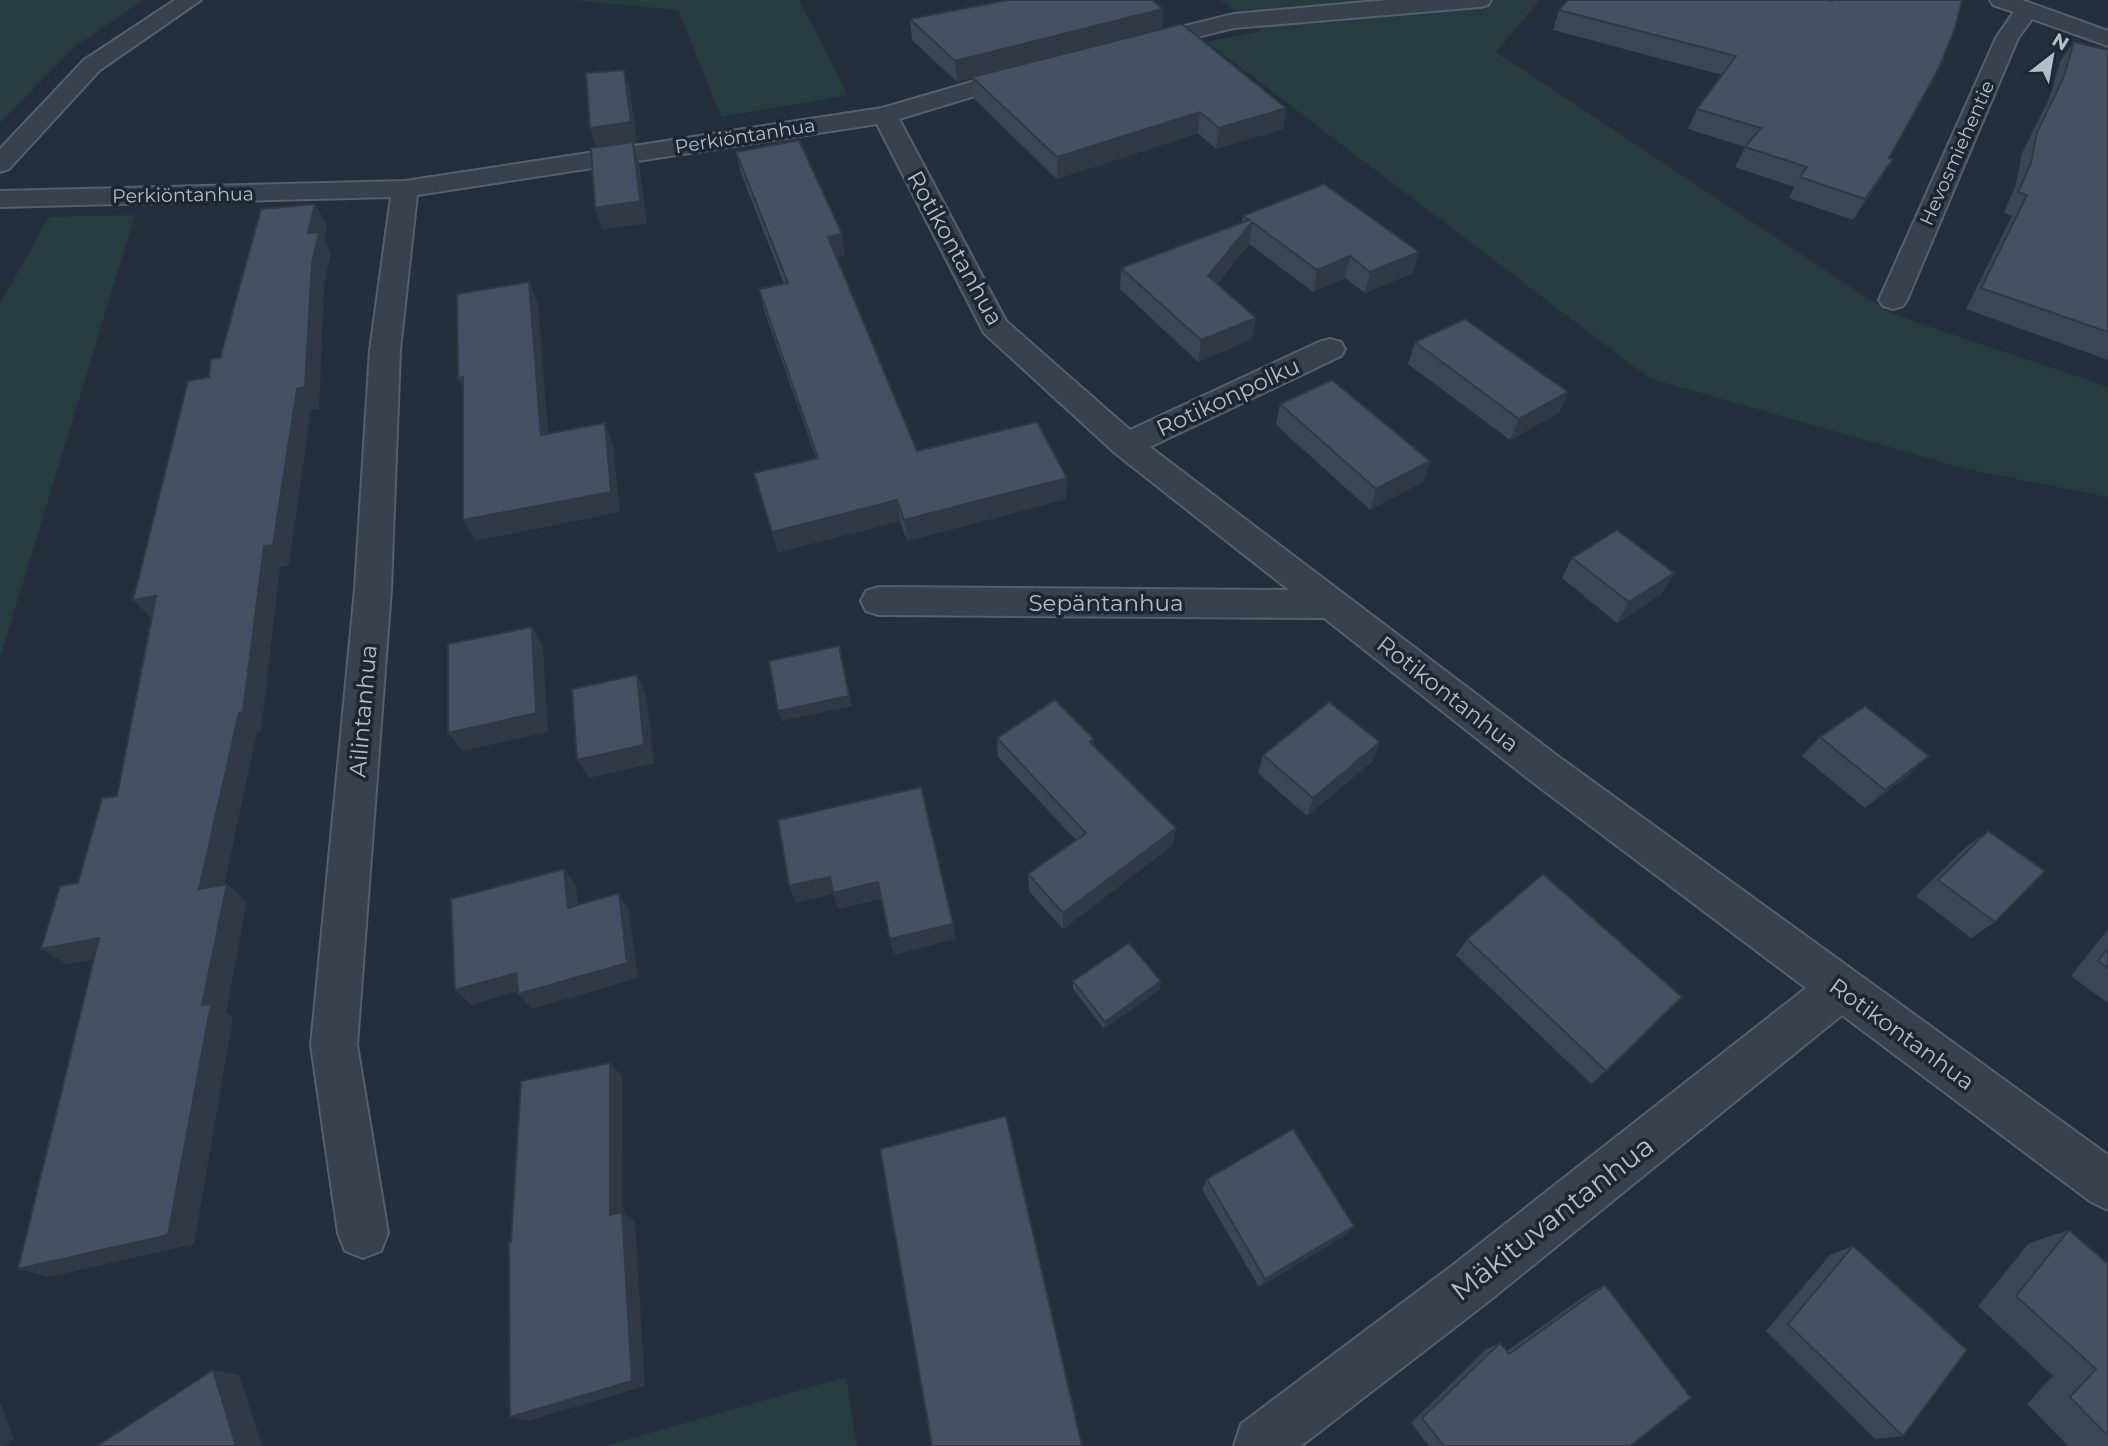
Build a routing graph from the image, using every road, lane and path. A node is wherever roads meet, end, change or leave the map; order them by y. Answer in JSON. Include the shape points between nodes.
{"nodes":[{"id":1,"x":190,"y":0,"type":"edge"},
{"id":2,"x":1480,"y":0,"type":"edge"},
{"id":3,"x":2001,"y":0,"type":"edge"},
{"id":4,"x":2027,"y":10,"type":"junction"},
{"id":5,"x":2108,"y":39,"type":"edge"},
{"id":6,"x":1122,"y":48,"type":"edge"},
{"id":7,"x":1045,"y":69,"type":"edge"},
{"id":8,"x":885,"y":115,"type":"junction"},
{"id":9,"x":0,"y":164,"type":"edge"},
{"id":10,"x":405,"y":189,"type":"junction"},
{"id":11,"x":0,"y":199,"type":"edge"},
{"id":12,"x":1893,"y":300,"type":"dead end"},
{"id":13,"x":1330,"y":349,"type":"dead end"},
{"id":14,"x":1126,"y":445,"type":"junction"},
{"id":15,"x":879,"y":601,"type":"dead end"},
{"id":16,"x":1333,"y":604,"type":"junction"},
{"id":17,"x":1841,"y":988,"type":"junction"},
{"id":18,"x":2108,"y":1185,"type":"edge"},
{"id":19,"x":363,"y":1233,"type":"dead end"},
{"id":20,"x":1260,"y":1443,"type":"dead end"}],
"edges":[{"from":1,"to":9,"type":"street","via":[[92,65]]},
{"from":2,"to":6,"type":"street","via":[[1234,21]]},
{"from":3,"to":4,"type":"street"},
{"from":4,"to":5,"type":"street"},
{"from":4,"to":12,"type":"street","name":"Hevosmiehentie","via":[[2007,38]]},
{"from":7,"to":8,"type":"street","name":"Perkiöntanhua"},
{"from":8,"to":10,"type":"street","name":"Perkiöntanhua"},
{"from":8,"to":14,"type":"street","name":"Rotikontanhua","via":[[994,326]]},
{"from":10,"to":11,"type":"street","name":"Perkiöntanhua"},
{"from":10,"to":19,"type":"street","name":"Ailintanhua","via":[[385,350],[373,589],[334,1045]]},
{"from":13,"to":14,"type":"street","name":"Rotikonpolku"},
{"from":14,"to":16,"type":"street","name":"Rotikontanhua"},
{"from":15,"to":16,"type":"street","name":"Sepäntanhua"},
{"from":16,"to":17,"type":"street","name":"Rotikontanhua","via":[[1545,769]]},
{"from":17,"to":18,"type":"street","name":"Rotikontanhua"},
{"from":17,"to":20,"type":"street","name":"Mäkituvantanhua","via":[[1471,1283]]}]}
